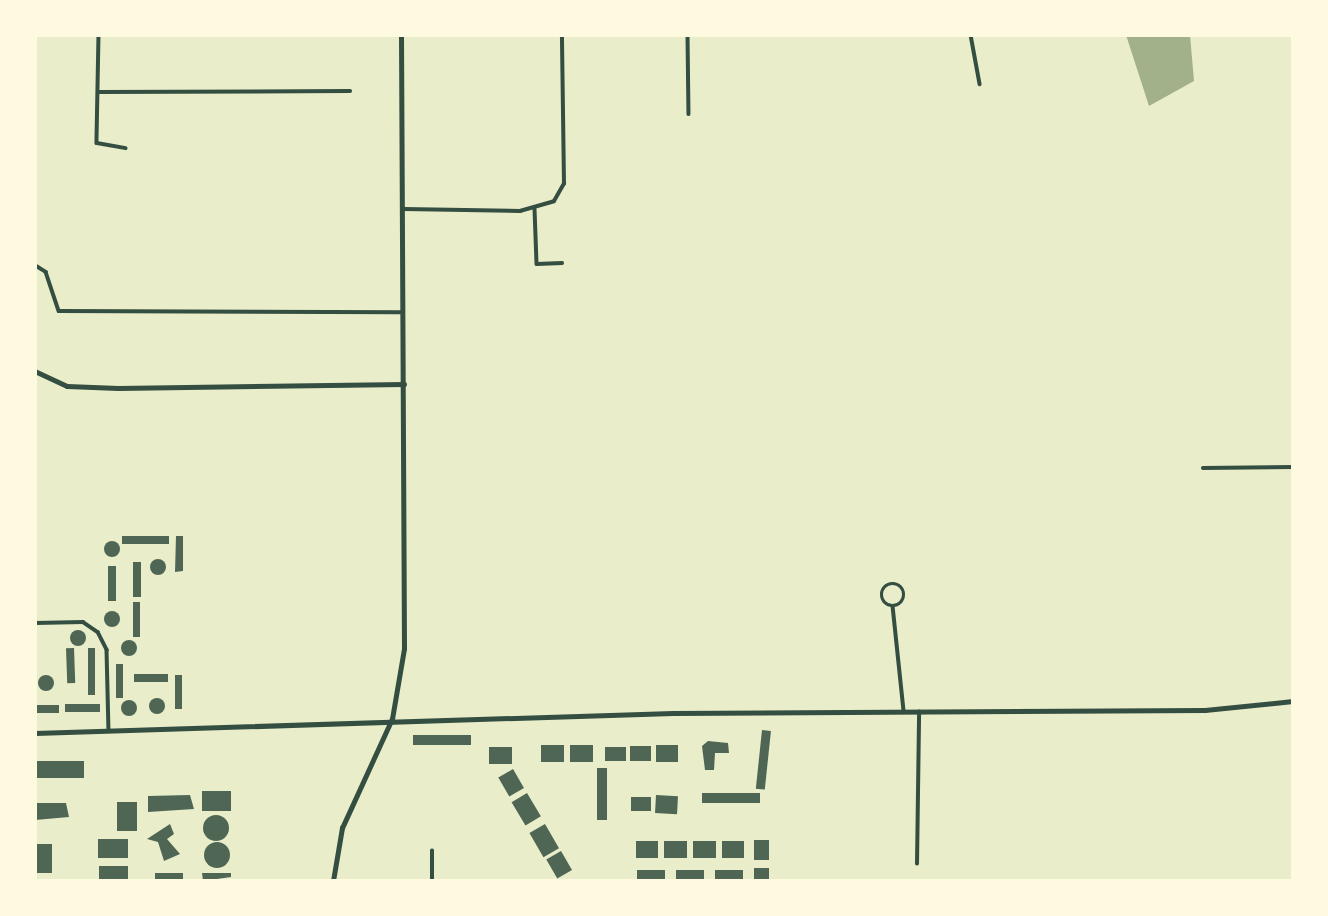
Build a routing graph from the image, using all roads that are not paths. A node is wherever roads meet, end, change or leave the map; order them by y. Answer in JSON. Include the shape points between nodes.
{"nodes":[{"id":1,"x":99,"y":35,"type":"edge"},
{"id":2,"x":401,"y":35,"type":"edge"},
{"id":3,"x":562,"y":35,"type":"edge"},
{"id":4,"x":688,"y":35,"type":"edge"},
{"id":5,"x":971,"y":35,"type":"edge"},
{"id":6,"x":980,"y":84,"type":"dead end"},
{"id":7,"x":350,"y":91,"type":"dead end"},
{"id":8,"x":98,"y":92,"type":"junction"},
{"id":9,"x":689,"y":114,"type":"dead end"},
{"id":10,"x":126,"y":148,"type":"dead end"},
{"id":11,"x":404,"y":209,"type":"junction"},
{"id":12,"x":536,"y":209,"type":"junction"},
{"id":13,"x":562,"y":263,"type":"dead end"},
{"id":14,"x":35,"y":265,"type":"edge"},
{"id":15,"x":404,"y":312,"type":"junction"},
{"id":16,"x":35,"y":371,"type":"edge"},
{"id":17,"x":404,"y":384,"type":"junction"},
{"id":18,"x":1293,"y":467,"type":"edge"},
{"id":19,"x":1203,"y":468,"type":"dead end"},
{"id":20,"x":893,"y":606,"type":"junction"},
{"id":21,"x":35,"y":624,"type":"edge"},
{"id":22,"x":1293,"y":701,"type":"edge"},
{"id":23,"x":904,"y":711,"type":"junction"},
{"id":24,"x":919,"y":712,"type":"junction"},
{"id":25,"x":392,"y":719,"type":"junction"},
{"id":26,"x":109,"y":730,"type":"junction"},
{"id":27,"x":35,"y":733,"type":"edge"},
{"id":28,"x":432,"y":851,"type":"dead end"},
{"id":29,"x":917,"y":864,"type":"dead end"},
{"id":30,"x":332,"y":881,"type":"edge"},
{"id":31,"x":432,"y":881,"type":"edge"}],
"edges":[{"from":1,"to":8,"type":"street"},
{"from":2,"to":11,"type":"street"},
{"from":3,"to":12,"type":"street","via":[[564,184],[554,201]]},
{"from":4,"to":9,"type":"street"},
{"from":5,"to":6,"type":"street"},
{"from":7,"to":8,"type":"street"},
{"from":8,"to":10,"type":"street","via":[[99,146]]},
{"from":11,"to":12,"type":"street"},
{"from":11,"to":15,"type":"street"},
{"from":12,"to":13,"type":"street","via":[[537,264]]},
{"from":14,"to":15,"type":"street","via":[[46,272],[59,311]]},
{"from":15,"to":17,"type":"street"},
{"from":16,"to":17,"type":"street","via":[[67,386]]},
{"from":17,"to":25,"type":"street","via":[[404,649]]},
{"from":18,"to":19,"type":"street"},
{"from":20,"to":20,"type":"street","via":[[904,597],[893,584],[882,596]]},
{"from":20,"to":23,"type":"street"},
{"from":21,"to":26,"type":"street","via":[[83,622],[98,632],[107,650]]},
{"from":22,"to":24,"type":"street","via":[[1195,710]]},
{"from":23,"to":24,"type":"street"},
{"from":23,"to":25,"type":"street"},
{"from":24,"to":29,"type":"street"},
{"from":25,"to":26,"type":"street"},
{"from":25,"to":30,"type":"street","via":[[342,828]]},
{"from":26,"to":27,"type":"street"},
{"from":28,"to":31,"type":"street"}]}
